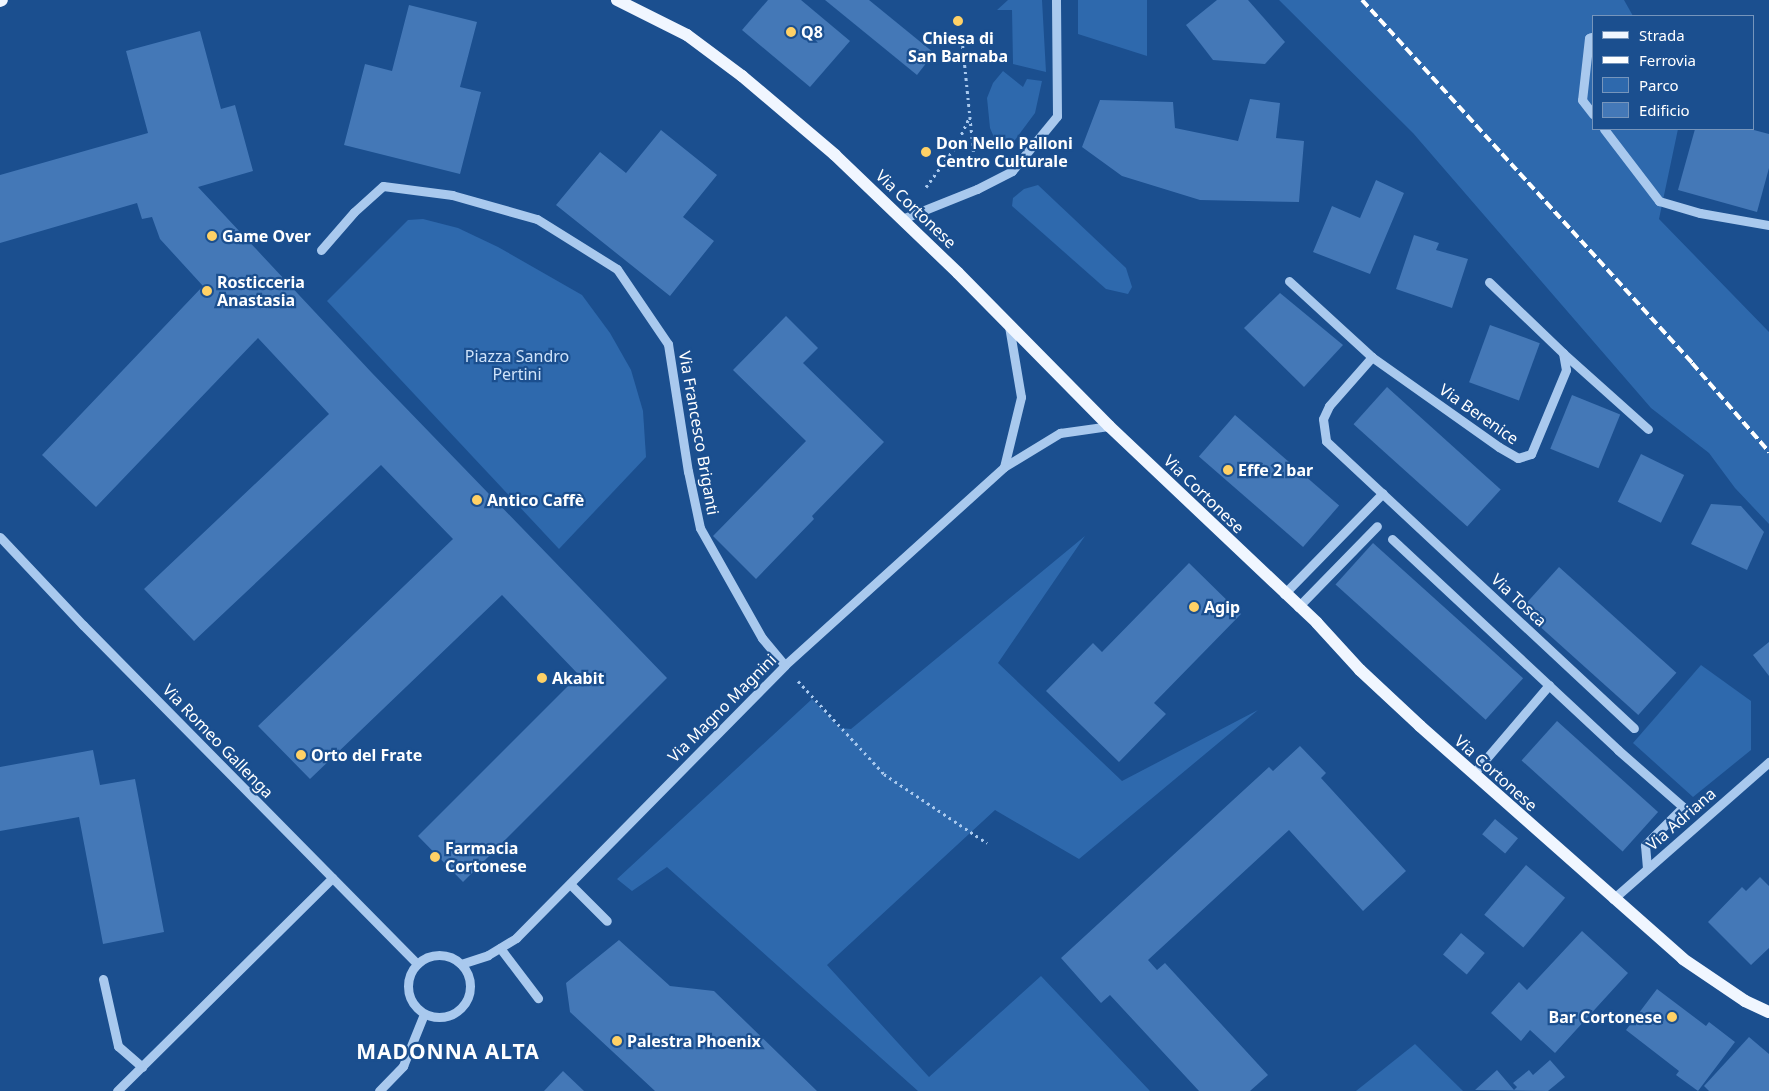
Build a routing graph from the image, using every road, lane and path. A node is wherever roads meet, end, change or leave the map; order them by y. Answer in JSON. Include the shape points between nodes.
{"nodes":[{"id":1,"x":617,"y":0,"type":"edge"},
{"id":2,"x":1056,"y":0,"type":"edge"},
{"id":3,"x":1591,"y":37,"type":"dead end"},
{"id":4,"x":962,"y":39,"type":"dead end"},
{"id":5,"x":1592,"y":113,"type":"edge"},
{"id":6,"x":969,"y":118,"type":"junction"},
{"id":7,"x":1605,"y":130,"type":"edge"},
{"id":8,"x":925,"y":189,"type":"dead end"},
{"id":9,"x":976,"y":189,"type":"junction"},
{"id":10,"x":902,"y":219,"type":"junction"},
{"id":11,"x":1769,"y":225,"type":"edge"},
{"id":12,"x":321,"y":250,"type":"dead end"},
{"id":13,"x":1289,"y":281,"type":"dead end"},
{"id":14,"x":1488,"y":282,"type":"dead end"},
{"id":15,"x":1009,"y":326,"type":"junction"},
{"id":16,"x":1564,"y":353,"type":"junction"},
{"id":17,"x":1372,"y":357,"type":"junction"},
{"id":18,"x":1108,"y":426,"type":"junction"},
{"id":19,"x":1648,"y":429,"type":"dead end"},
{"id":20,"x":1004,"y":467,"type":"junction"},
{"id":21,"x":1383,"y":493,"type":"junction"},
{"id":22,"x":1377,"y":526,"type":"dead end"},
{"id":23,"x":0,"y":537,"type":"edge"},
{"id":24,"x":1392,"y":539,"type":"dead end"},
{"id":25,"x":1284,"y":594,"type":"junction"},
{"id":26,"x":1298,"y":607,"type":"junction"},
{"id":27,"x":785,"y":665,"type":"junction"},
{"id":28,"x":1549,"y":686,"type":"junction"},
{"id":29,"x":1634,"y":728,"type":"dead end"},
{"id":30,"x":1769,"y":762,"type":"edge"},
{"id":31,"x":1473,"y":774,"type":"junction"},
{"id":32,"x":987,"y":843,"type":"dead end"},
{"id":33,"x":1647,"y":869,"type":"junction"},
{"id":34,"x":332,"y":878,"type":"junction"},
{"id":35,"x":570,"y":884,"type":"junction"},
{"id":36,"x":1613,"y":899,"type":"junction"},
{"id":37,"x":607,"y":921,"type":"dead end"},
{"id":38,"x":500,"y":948,"type":"junction"},
{"id":39,"x":417,"y":964,"type":"junction"},
{"id":40,"x":461,"y":964,"type":"junction"},
{"id":41,"x":103,"y":979,"type":"dead end"},
{"id":42,"x":538,"y":998,"type":"dead end"},
{"id":43,"x":1769,"y":1012,"type":"edge"},
{"id":44,"x":424,"y":1014,"type":"junction"},
{"id":45,"x":142,"y":1067,"type":"junction"},
{"id":46,"x":117,"y":1091,"type":"edge"},
{"id":47,"x":379,"y":1091,"type":"edge"}],
"edges":[{"from":1,"to":10,"type":"main road","name":"Via Cortonese","via":[[687,35],[742,76],[835,155]]},
{"from":2,"to":9,"type":"street","via":[[1057,116],[1012,171]]},
{"from":3,"to":5,"type":"street","via":[[1582,100]]},
{"from":4,"to":6,"type":"path"},
{"from":6,"to":8,"type":"path","via":[[956,146]]},
{"from":6,"to":9,"type":"path"},
{"from":7,"to":11,"type":"street","via":[[1658,202]]},
{"from":9,"to":10,"type":"street"},
{"from":10,"to":15,"type":"main road","name":"Via Cortonese"},
{"from":12,"to":27,"type":"street","name":"Via Francesco Briganti","via":[[354,212],[383,186],[452,195],[536,219],[617,269],[668,344],[700,528],[762,638]]},
{"from":13,"to":17,"type":"street","name":"Via Berenice"},
{"from":14,"to":16,"type":"street"},
{"from":15,"to":18,"type":"main road","name":"Via Cortonese"},
{"from":15,"to":20,"type":"street","via":[[1021,397]]},
{"from":16,"to":17,"type":"street","name":"Via Berenice","via":[[1566,370],[1531,454],[1518,458]]},
{"from":16,"to":19,"type":"street"},
{"from":17,"to":21,"type":"street","name":"Via Tosca","via":[[1328,406],[1323,419],[1326,441]]},
{"from":18,"to":20,"type":"street","name":"Via Magno Magnini","via":[[1060,432]]},
{"from":18,"to":25,"type":"main road","name":"Via Cortonese"},
{"from":20,"to":27,"type":"street","name":"Via Magno Magnini"},
{"from":21,"to":25,"type":"street"},
{"from":21,"to":29,"type":"street","name":"Via Tosca"},
{"from":22,"to":26,"type":"street"},
{"from":23,"to":34,"type":"street","name":"Via Romeo Gallenga"},
{"from":24,"to":28,"type":"street"},
{"from":25,"to":26,"type":"main road","name":"Via Cortonese"},
{"from":26,"to":31,"type":"main road","name":"Via Cortonese","via":[[1360,670]]},
{"from":27,"to":32,"type":"path","via":[[812,699],[884,774]]},
{"from":27,"to":35,"type":"street","name":"Via Magno Magnini"},
{"from":28,"to":31,"type":"street"},
{"from":28,"to":33,"type":"street","via":[[1683,807],[1645,845]]},
{"from":30,"to":33,"type":"street","name":"Via Adriana"},
{"from":31,"to":36,"type":"main road","name":"Via Cortonese"},
{"from":33,"to":36,"type":"street","name":"Via Adriana"},
{"from":34,"to":39,"type":"street","name":"Via Romeo Gallenga"},
{"from":34,"to":45,"type":"street"},
{"from":35,"to":37,"type":"street"},
{"from":35,"to":38,"type":"street","name":"Via Magno Magnini","via":[[516,938]]},
{"from":36,"to":43,"type":"main road","name":"Via Cortonese","via":[[1683,959],[1745,1001]]},
{"from":38,"to":40,"type":"street","name":"Via Magno Magnini"},
{"from":38,"to":42,"type":"street"},
{"from":39,"to":40,"type":"street","via":[[434,956],[444,956]]},
{"from":39,"to":44,"type":"street","via":[[408,982],[408,991],[411,1000]]},
{"from":40,"to":44,"type":"street","via":[[470,984],[464,1005],[446,1017]]},
{"from":41,"to":45,"type":"street","via":[[118,1046]]},
{"from":44,"to":47,"type":"street","via":[[403,1066]]},
{"from":45,"to":46,"type":"street"}]}
